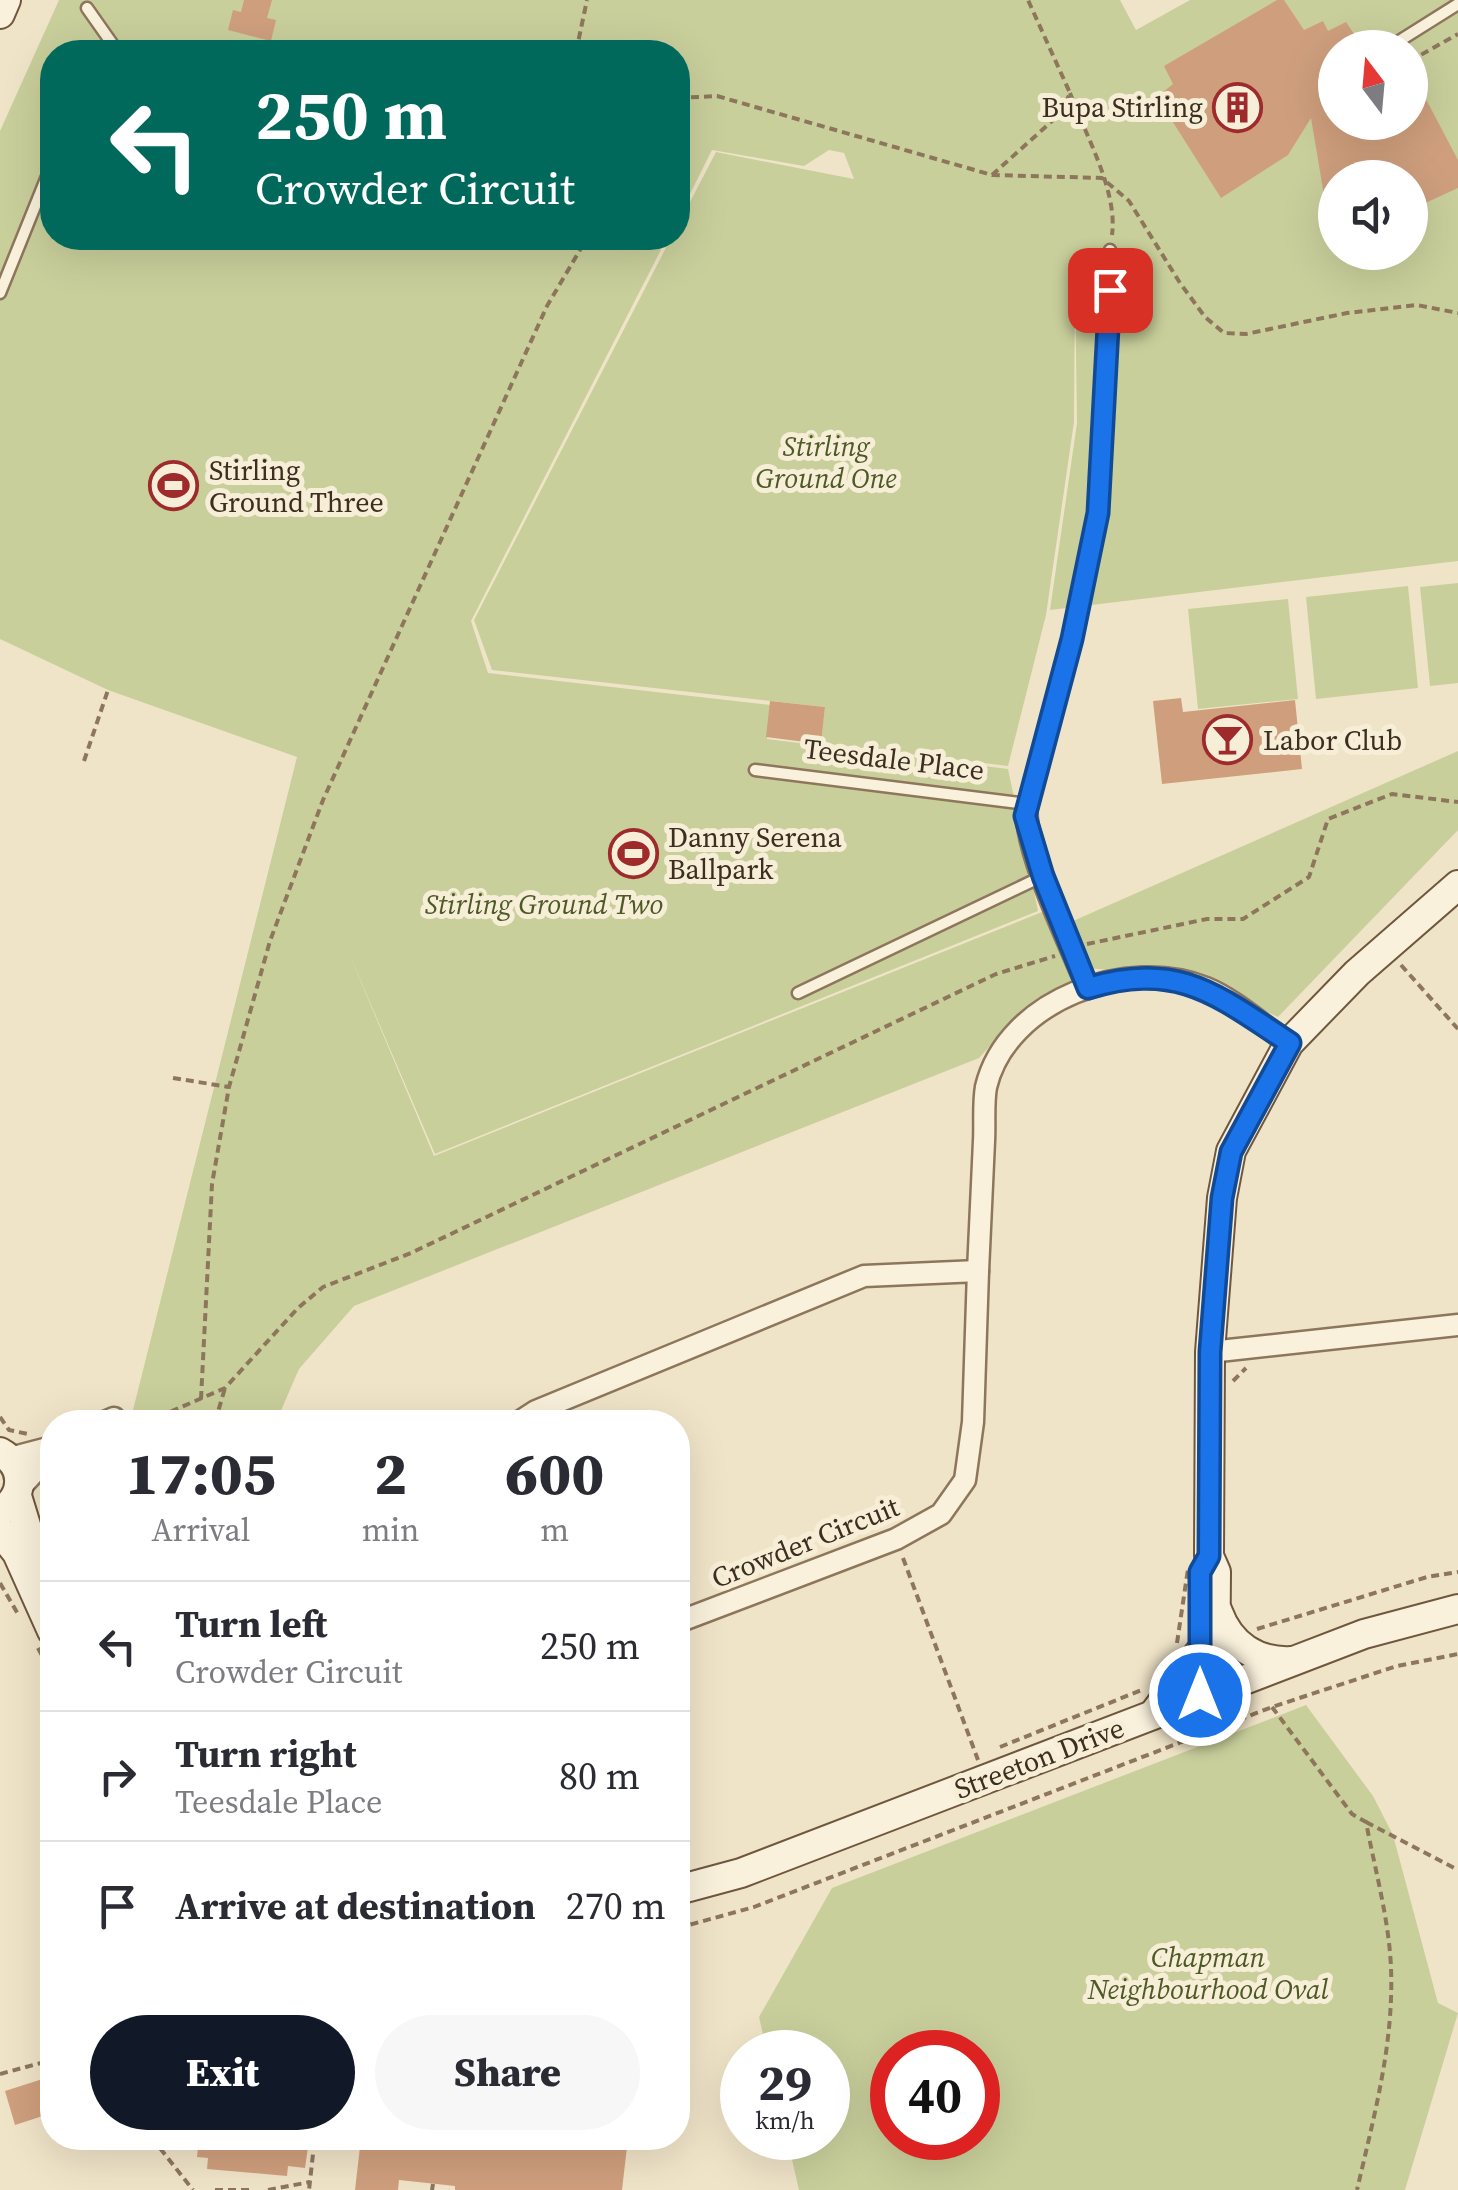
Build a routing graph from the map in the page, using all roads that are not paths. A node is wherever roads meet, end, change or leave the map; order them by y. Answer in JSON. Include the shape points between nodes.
{"nodes":[{"id":1,"x":6,"y":0,"type":"edge"},
{"id":2,"x":1458,"y":4,"type":"edge"},
{"id":3,"x":88,"y":8,"type":"dead end"},
{"id":4,"x":0,"y":14,"type":"edge"},
{"id":5,"x":1417,"y":30,"type":"edge"},
{"id":6,"x":110,"y":40,"type":"edge"},
{"id":7,"x":40,"y":194,"type":"edge"},
{"id":8,"x":1110,"y":250,"type":"road end"},
{"id":9,"x":0,"y":292,"type":"edge"},
{"id":10,"x":755,"y":770,"type":"dead end"},
{"id":11,"x":1027,"y":804,"type":"junction"},
{"id":12,"x":1043,"y":876,"type":"junction"},
{"id":13,"x":1458,"y":885,"type":"edge"},
{"id":14,"x":1088,"y":988,"type":"junction"},
{"id":15,"x":798,"y":992,"type":"dead end"},
{"id":16,"x":1290,"y":1043,"type":"junction"},
{"id":17,"x":978,"y":1271,"type":"junction"},
{"id":18,"x":1458,"y":1325,"type":"edge"},
{"id":19,"x":1210,"y":1352,"type":"junction"},
{"id":20,"x":538,"y":1410,"type":"edge"},
{"id":21,"x":40,"y":1451,"type":"edge"},
{"id":22,"x":5,"y":1455,"type":"edge"},
{"id":23,"x":40,"y":1465,"type":"edge"},
{"id":24,"x":12,"y":1499,"type":"edge"},
{"id":25,"x":0,"y":1530,"type":"edge"},
{"id":26,"x":1199,"y":1556,"type":"junction"},
{"id":27,"x":40,"y":1565,"type":"edge"},
{"id":28,"x":40,"y":1604,"type":"edge"},
{"id":29,"x":1216,"y":1606,"type":"junction"},
{"id":30,"x":1458,"y":1609,"type":"edge"},
{"id":31,"x":690,"y":1617,"type":"edge"},
{"id":32,"x":1187,"y":1651,"type":"junction"},
{"id":33,"x":1293,"y":1662,"type":"junction"},
{"id":34,"x":1206,"y":1695,"type":"junction"},
{"id":35,"x":1150,"y":1716,"type":"junction"},
{"id":36,"x":690,"y":1887,"type":"edge"}],
"edges":[{"from":1,"to":4,"type":"main road"},
{"from":2,"to":5,"type":"lane"},
{"from":3,"to":6,"type":"lane"},
{"from":7,"to":9,"type":"lane"},
{"from":8,"to":11,"type":"lane","via":[[1098,513]]},
{"from":10,"to":11,"type":"lane","name":"Teesdale Place"},
{"from":11,"to":12,"type":"street"},
{"from":12,"to":14,"type":"street"},
{"from":12,"to":15,"type":"lane"},
{"from":13,"to":16,"type":"main road","via":[[1357,973]]},
{"from":14,"to":16,"type":"street","name":"Crowder Circuit","via":[[1141,978],[1207,988]]},
{"from":14,"to":17,"type":"street","name":"Crowder Circuit","via":[[1024,1025],[986,1086]]},
{"from":16,"to":19,"type":"main road","via":[[1231,1152]]},
{"from":17,"to":20,"type":"street","via":[[864,1276]]},
{"from":17,"to":31,"type":"street","name":"Crowder Circuit","via":[[966,1480],[940,1514],[896,1539]]},
{"from":18,"to":19,"type":"street"},
{"from":19,"to":26,"type":"main road"},
{"from":21,"to":22,"type":"street"},
{"from":22,"to":24,"type":"main road","via":[[18,1472]]},
{"from":23,"to":24,"type":"street"},
{"from":24,"to":27,"type":"main road"},
{"from":25,"to":28,"type":"main road"},
{"from":26,"to":29,"type":"main road","via":[[1216,1572]]},
{"from":26,"to":32,"type":"main road"},
{"from":29,"to":33,"type":"main road","via":[[1235,1642],[1264,1658]]},
{"from":29,"to":34,"type":"main road"},
{"from":30,"to":33,"type":"main road","name":"Streeton Drive"},
{"from":32,"to":34,"type":"main road"},
{"from":32,"to":35,"type":"main road"},
{"from":33,"to":34,"type":"main road","name":"Streeton Drive"},
{"from":34,"to":35,"type":"main road","name":"Streeton Drive"},
{"from":35,"to":36,"type":"main road","name":"Streeton Drive"}]}
